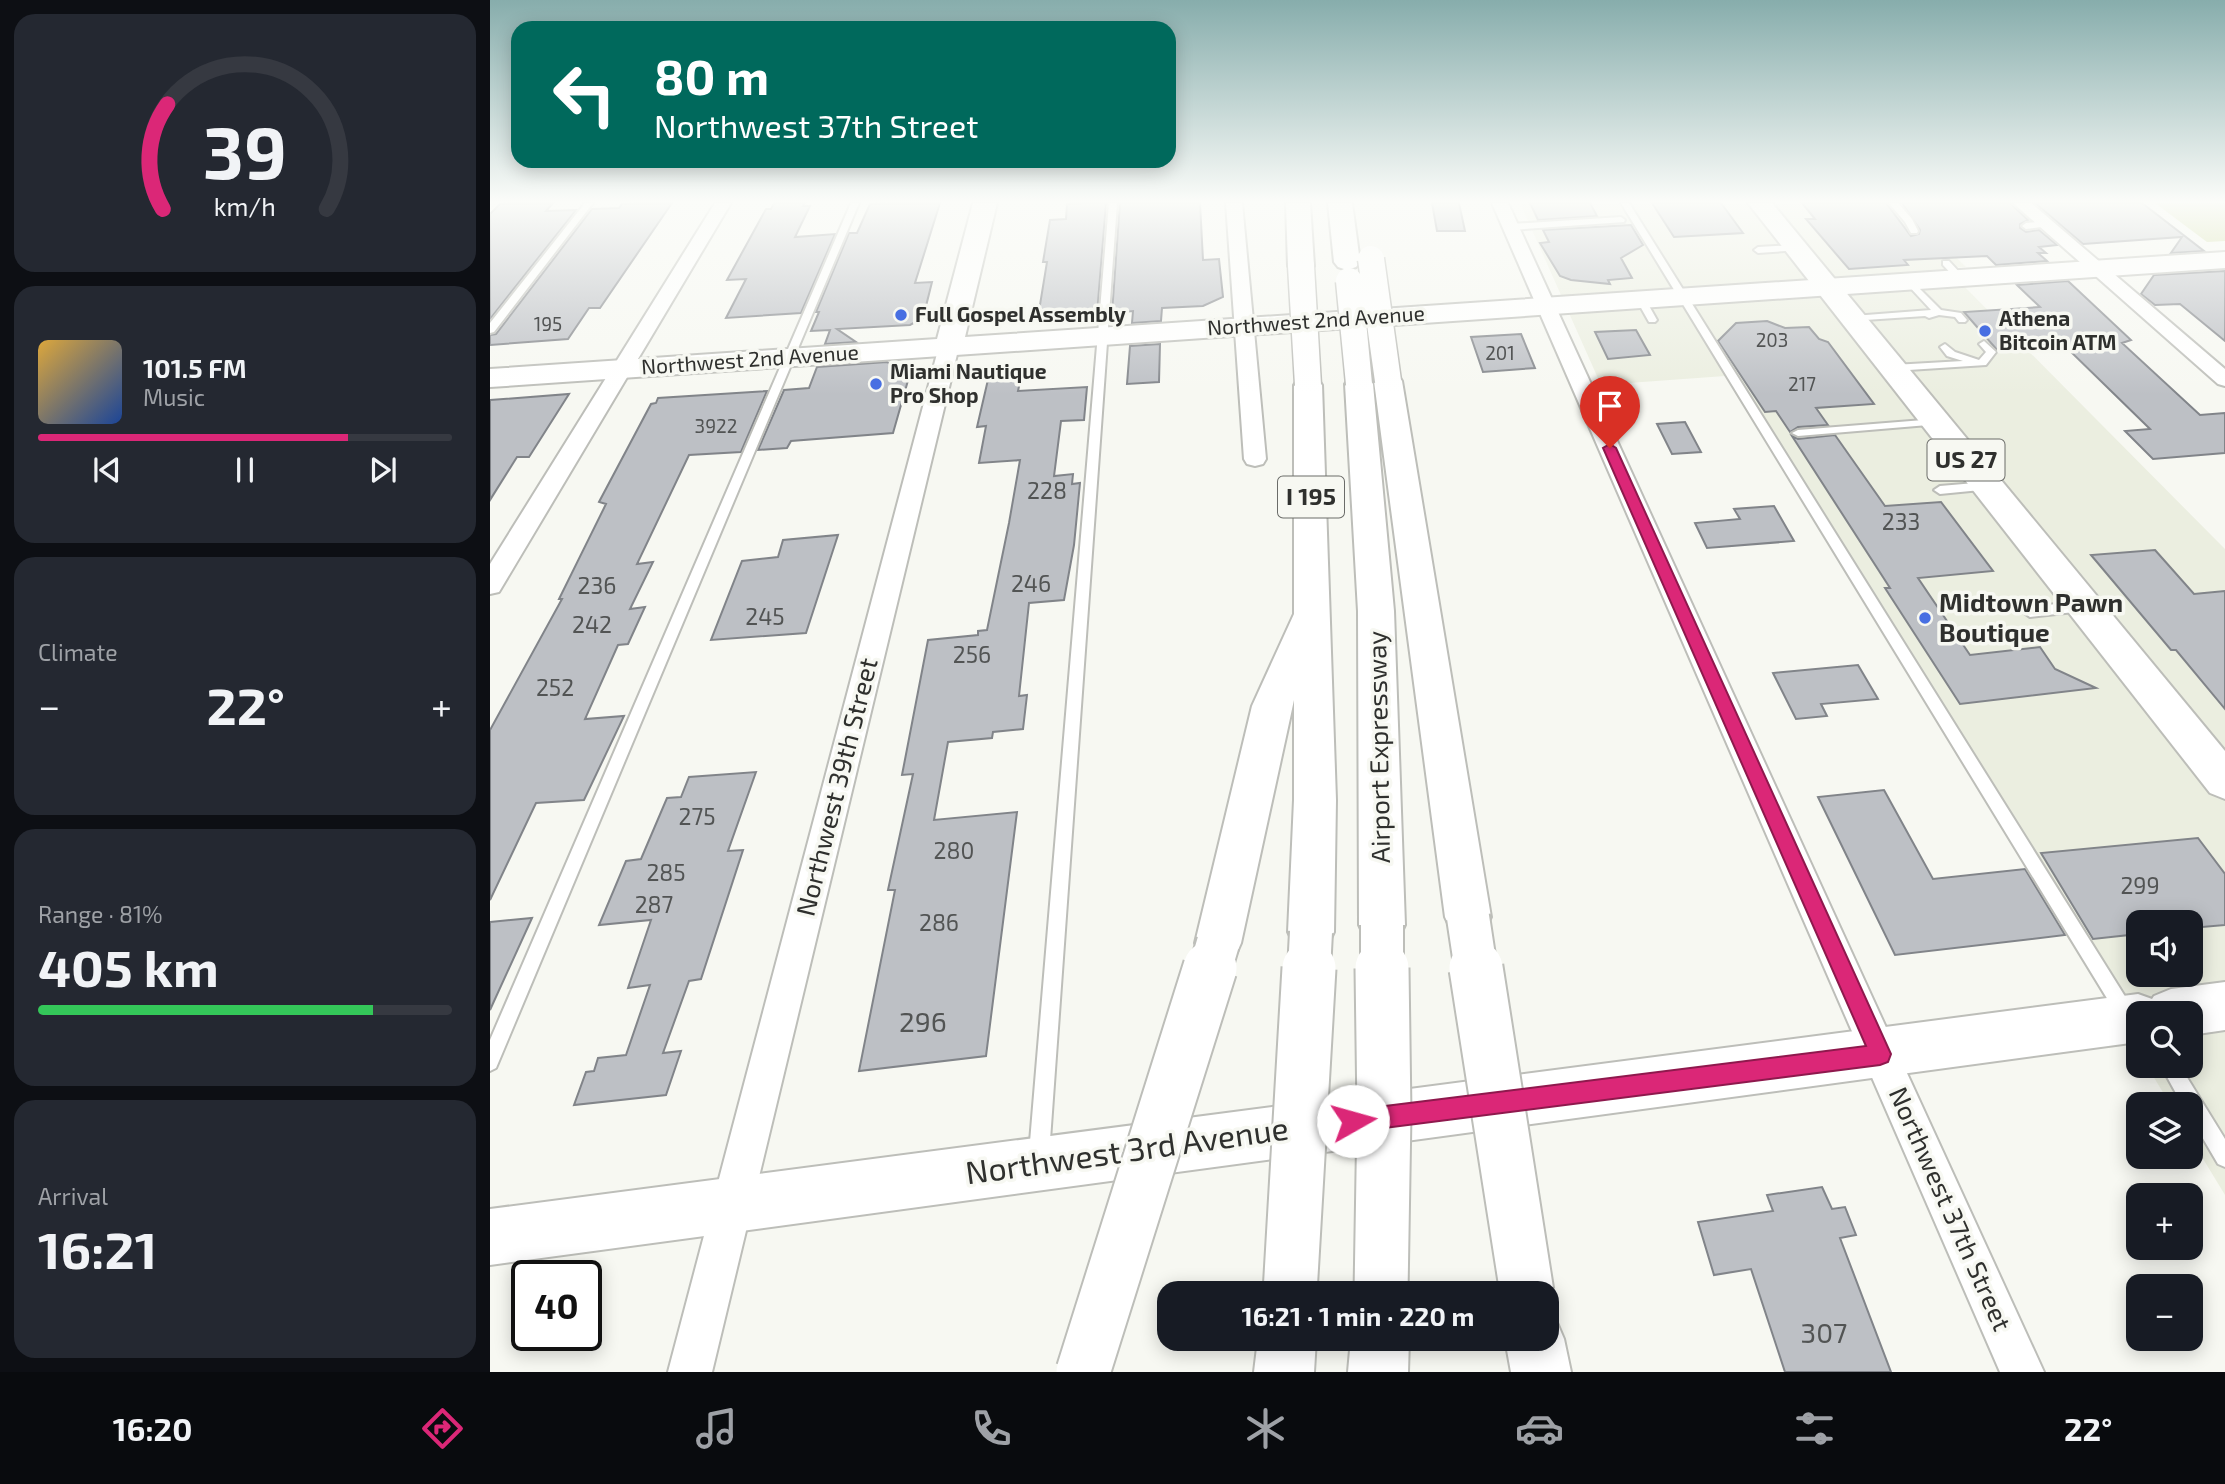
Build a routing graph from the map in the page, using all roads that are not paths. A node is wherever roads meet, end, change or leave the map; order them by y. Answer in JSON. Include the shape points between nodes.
{"nodes":[{"id":1,"x":539,"y":267,"type":"edge"},
{"id":2,"x":684,"y":267,"type":"edge"},
{"id":3,"x":828,"y":267,"type":"edge"},
{"id":4,"x":969,"y":267,"type":"edge"},
{"id":5,"x":1109,"y":267,"type":"edge"},
{"id":6,"x":1241,"y":267,"type":"edge"},
{"id":7,"x":1301,"y":267,"type":"edge"},
{"id":8,"x":1360,"y":267,"type":"edge"},
{"id":9,"x":1529,"y":267,"type":"edge"},
{"id":10,"x":1665,"y":267,"type":"edge"},
{"id":11,"x":1812,"y":267,"type":"edge"},
{"id":12,"x":2124,"y":267,"type":"edge"},
{"id":13,"x":2096,"y":269,"type":"junction"},
{"id":14,"x":1909,"y":281,"type":"junction"},
{"id":15,"x":1827,"y":286,"type":"junction"},
{"id":16,"x":1683,"y":296,"type":"junction"},
{"id":17,"x":1546,"y":305,"type":"junction"},
{"id":18,"x":1938,"y":312,"type":"junction"},
{"id":19,"x":1853,"y":319,"type":"junction"},
{"id":20,"x":1962,"y":320,"type":"dead end"},
{"id":21,"x":1945,"y":321,"type":"dead end"},
{"id":22,"x":1923,"y":323,"type":"dead end"},
{"id":23,"x":1247,"y":326,"type":"junction"},
{"id":24,"x":490,"y":330,"type":"edge"},
{"id":25,"x":1104,"y":335,"type":"junction"},
{"id":26,"x":1984,"y":344,"type":"dead end"},
{"id":27,"x":1967,"y":345,"type":"dead end"},
{"id":28,"x":949,"y":346,"type":"junction"},
{"id":29,"x":1945,"y":347,"type":"dead end"},
{"id":30,"x":789,"y":358,"type":"junction"},
{"id":31,"x":1982,"y":363,"type":"junction"},
{"id":32,"x":1893,"y":368,"type":"junction"},
{"id":33,"x":621,"y":369,"type":"junction"},
{"id":34,"x":490,"y":378,"type":"edge"},
{"id":35,"x":2225,"y":380,"type":"edge"},
{"id":36,"x":1374,"y":383,"type":"junction"},
{"id":37,"x":1936,"y":422,"type":"junction"},
{"id":38,"x":1798,"y":433,"type":"dead end"},
{"id":39,"x":1255,"y":459,"type":"dead end"},
{"id":40,"x":1987,"y":486,"type":"junction"},
{"id":41,"x":1940,"y":490,"type":"dead end"},
{"id":42,"x":490,"y":585,"type":"edge"},
{"id":43,"x":2084,"y":606,"type":"junction"},
{"id":44,"x":1314,"y":608,"type":"junction"},
{"id":45,"x":2030,"y":612,"type":"dead end"},
{"id":46,"x":2225,"y":781,"type":"edge"},
{"id":47,"x":2136,"y":1001,"type":"edge"},
{"id":48,"x":2225,"y":1006,"type":"edge"},
{"id":49,"x":2203,"y":1009,"type":"edge"},
{"id":50,"x":2126,"y":1020,"type":"edge"},
{"id":51,"x":1880,"y":1054,"type":"junction"},
{"id":52,"x":490,"y":1062,"type":"edge"},
{"id":53,"x":2177,"y":1078,"type":"edge"},
{"id":54,"x":2225,"y":1157,"type":"edge"},
{"id":55,"x":1038,"y":1162,"type":"junction"},
{"id":56,"x":731,"y":1205,"type":"junction"},
{"id":57,"x":490,"y":1237,"type":"edge"},
{"id":58,"x":1291,"y":1281,"type":"edge"},
{"id":59,"x":1381,"y":1281,"type":"edge"},
{"id":60,"x":1525,"y":1281,"type":"edge"},
{"id":61,"x":1286,"y":1351,"type":"edge"},
{"id":62,"x":1379,"y":1351,"type":"edge"},
{"id":63,"x":1534,"y":1351,"type":"edge"},
{"id":64,"x":1537,"y":1351,"type":"edge"},
{"id":65,"x":690,"y":1372,"type":"edge"},
{"id":66,"x":1083,"y":1372,"type":"edge"},
{"id":67,"x":1284,"y":1372,"type":"edge"},
{"id":68,"x":1378,"y":1372,"type":"edge"},
{"id":69,"x":1535,"y":1372,"type":"edge"},
{"id":70,"x":1541,"y":1372,"type":"edge"},
{"id":71,"x":2022,"y":1372,"type":"edge"}],
"edges":[{"from":1,"to":24,"type":"lane"},
{"from":2,"to":33,"type":"street"},
{"from":3,"to":30,"type":"lane"},
{"from":4,"to":28,"type":"main road","name":"Northwest 39th Street"},
{"from":5,"to":25,"type":"lane"},
{"from":6,"to":23,"type":"street"},
{"from":7,"to":44,"type":"main road","number":"I 195","bridge":true},
{"from":8,"to":36,"type":"main road","name":"Airport Expressway","bridge":true},
{"from":9,"to":17,"type":"street","name":"Northwest 37th Street"},
{"from":10,"to":16,"type":"lane"},
{"from":11,"to":15,"type":"main road","number":"US 27"},
{"from":12,"to":13,"type":"main road","name":"Northwest 2nd Avenue"},
{"from":13,"to":14,"type":"main road","name":"Northwest 2nd Avenue","via":[[1952,270]]},
{"from":13,"to":35,"type":"street"},
{"from":14,"to":15,"type":"main road","name":"Northwest 2nd Avenue"},
{"from":14,"to":18,"type":"lane"},
{"from":15,"to":16,"type":"main road","name":"Northwest 2nd Avenue"},
{"from":15,"to":19,"type":"main road","number":"US 27"},
{"from":16,"to":17,"type":"main road","name":"Northwest 2nd Avenue","via":[[1646,309]]},
{"from":16,"to":47,"type":"lane"},
{"from":17,"to":23,"type":"main road","name":"Northwest 2nd Avenue"},
{"from":17,"to":51,"type":"street","name":"Northwest 37th Street"},
{"from":18,"to":19,"type":"lane"},
{"from":18,"to":20,"type":"lane"},
{"from":18,"to":21,"type":"lane"},
{"from":18,"to":22,"type":"lane","via":[[1920,319]]},
{"from":19,"to":32,"type":"main road","number":"US 27"},
{"from":23,"to":25,"type":"main road","name":"Northwest 2nd Avenue"},
{"from":23,"to":39,"type":"street"},
{"from":25,"to":28,"type":"main road","name":"Northwest 2nd Avenue"},
{"from":25,"to":55,"type":"lane"},
{"from":26,"to":31,"type":"lane","via":[[1991,352]]},
{"from":27,"to":31,"type":"lane"},
{"from":28,"to":30,"type":"main road","name":"Northwest 2nd Avenue"},
{"from":28,"to":56,"type":"street","name":"Northwest 39th Street"},
{"from":29,"to":31,"type":"lane","via":[[1951,354]]},
{"from":30,"to":33,"type":"main road","name":"Northwest 2nd Avenue"},
{"from":30,"to":52,"type":"lane"},
{"from":31,"to":32,"type":"lane"},
{"from":32,"to":37,"type":"main road","number":"US 27"},
{"from":33,"to":34,"type":"main road","name":"Northwest 2nd Avenue"},
{"from":33,"to":42,"type":"street"},
{"from":36,"to":59,"type":"main road","name":"Airport Expressway","bridge":true,"via":[[1384,1114]]},
{"from":36,"to":60,"type":"main road","bridge":true,"via":[[1468,916]]},
{"from":37,"to":38,"type":"lane"},
{"from":37,"to":40,"type":"main road","number":"US 27"},
{"from":40,"to":41,"type":"lane"},
{"from":40,"to":43,"type":"main road","number":"US 27"},
{"from":43,"to":45,"type":"lane"},
{"from":43,"to":46,"type":"main road","number":"US 27"},
{"from":44,"to":58,"type":"main road","bridge":true,"via":[[1315,823]]},
{"from":44,"to":66,"type":"main road","bridge":true,"via":[[1272,706],[1217,943]]},
{"from":48,"to":49,"type":"main road","name":"Northwest 3rd Avenue"},
{"from":50,"to":51,"type":"main road","name":"Northwest 3rd Avenue"},
{"from":51,"to":55,"type":"main road","name":"Northwest 3rd Avenue"},
{"from":51,"to":71,"type":"street","name":"Northwest 37th Street"},
{"from":53,"to":54,"type":"lane"},
{"from":55,"to":56,"type":"main road","name":"Northwest 3rd Avenue"},
{"from":56,"to":57,"type":"main road","name":"Northwest 3rd Avenue"},
{"from":56,"to":65,"type":"street","name":"Northwest 39th Street"},
{"from":61,"to":67,"type":"main road"},
{"from":62,"to":68,"type":"main road"},
{"from":63,"to":69,"type":"main road"},
{"from":64,"to":70,"type":"main road"}]}
